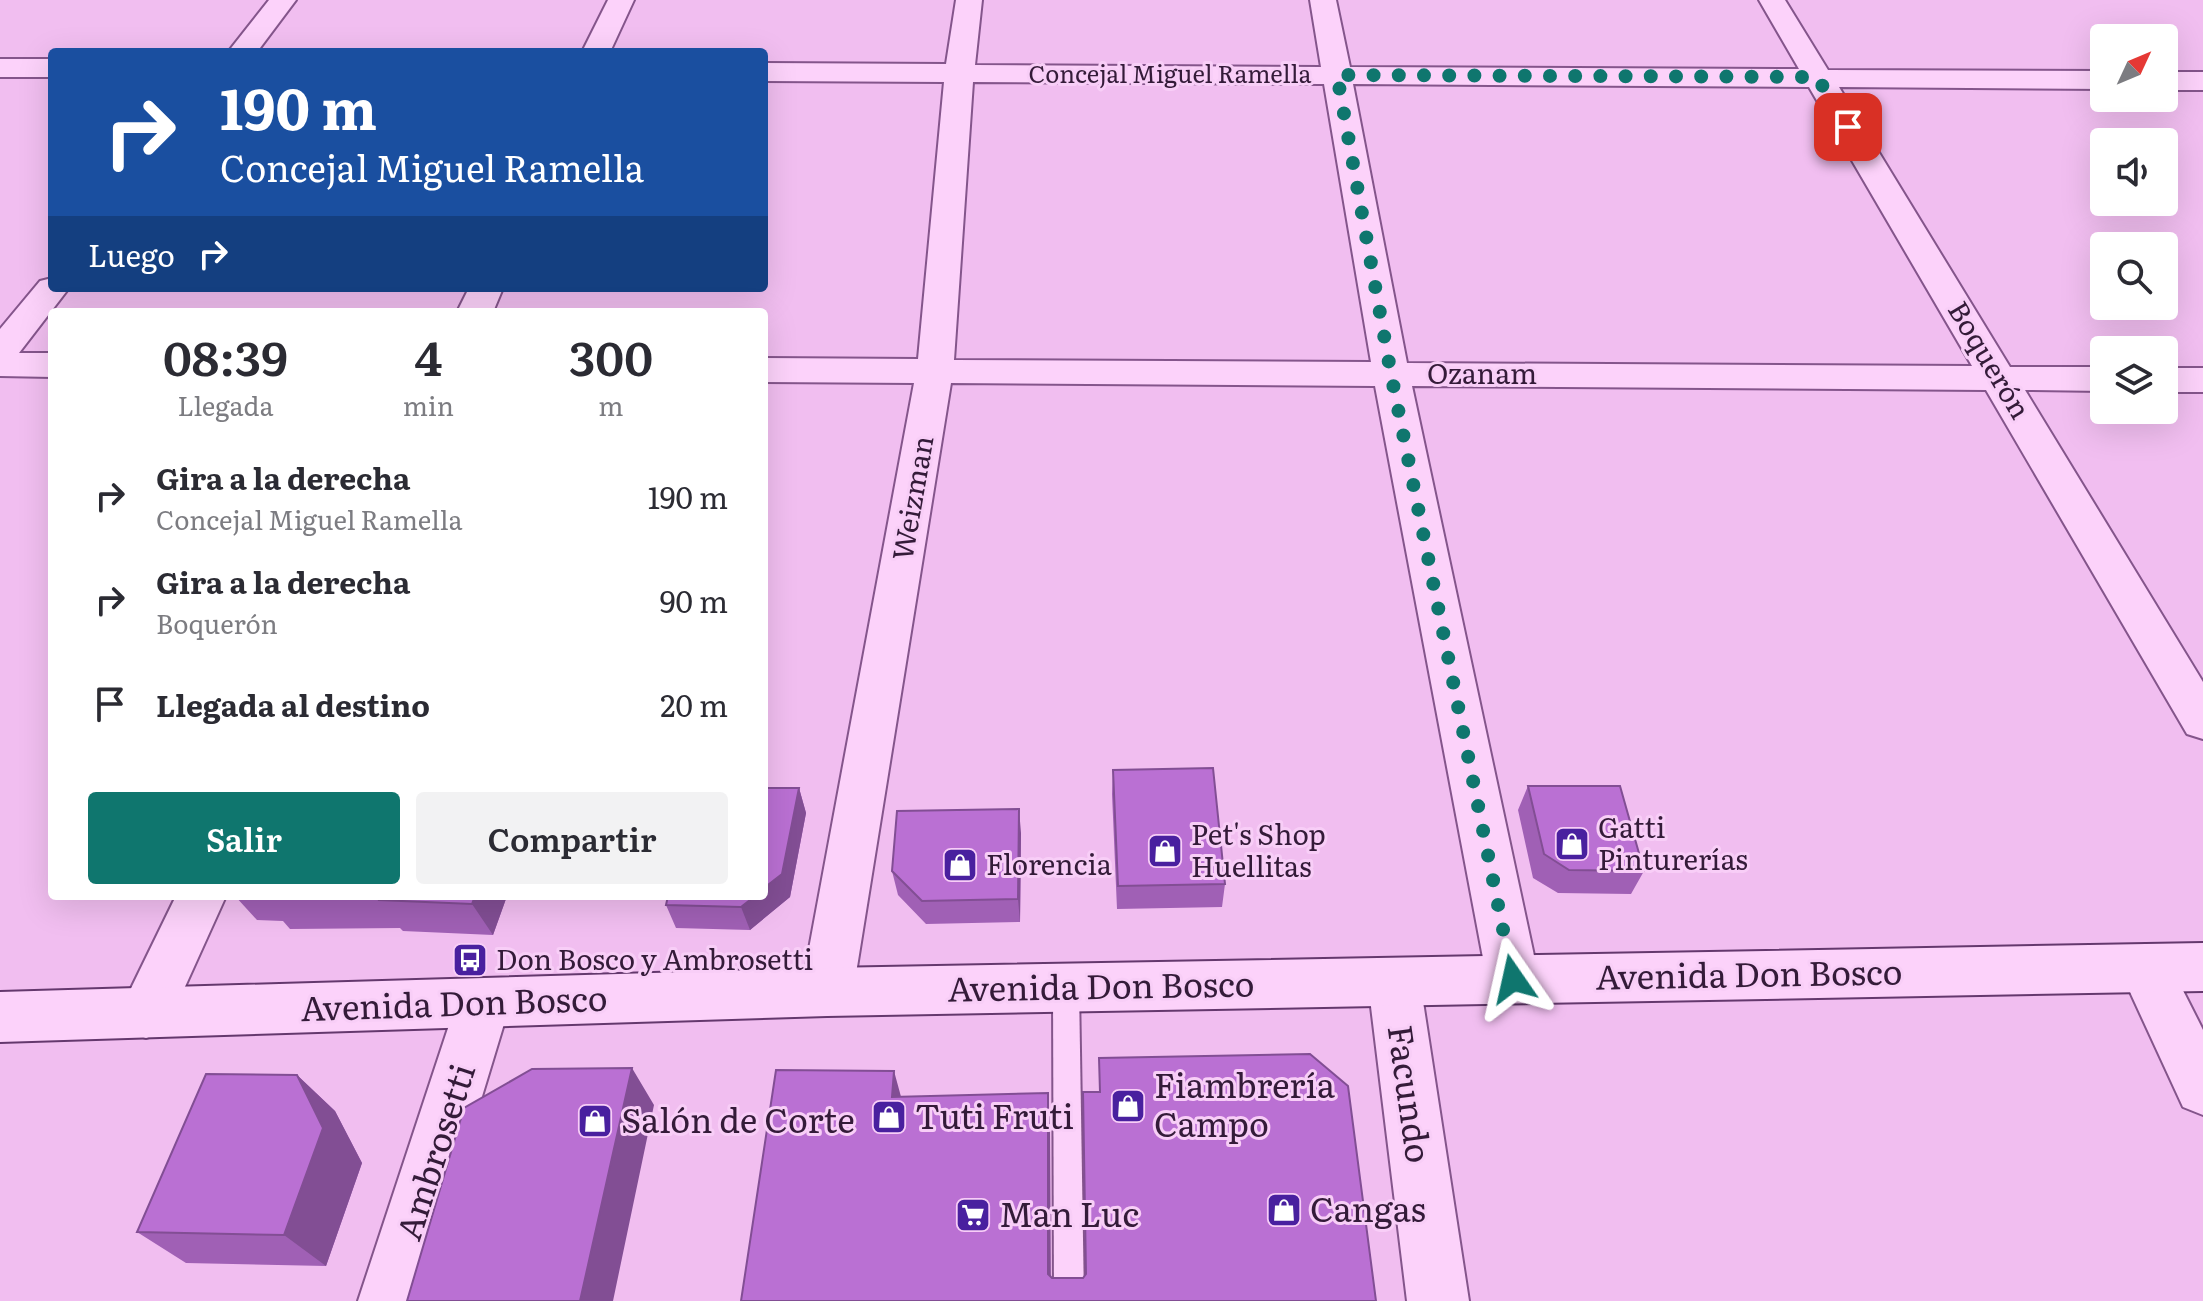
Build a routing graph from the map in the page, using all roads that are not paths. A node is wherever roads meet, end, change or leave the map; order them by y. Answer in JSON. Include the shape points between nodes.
{"nodes":[{"id":1,"x":283,"y":0,"type":"edge"},
{"id":2,"x":621,"y":0,"type":"edge"},
{"id":3,"x":969,"y":0,"type":"edge"},
{"id":4,"x":1323,"y":0,"type":"edge"},
{"id":5,"x":1772,"y":0,"type":"edge"},
{"id":6,"x":245,"y":48,"type":"edge"},
{"id":7,"x":598,"y":48,"type":"edge"},
{"id":8,"x":0,"y":68,"type":"edge"},
{"id":9,"x":48,"y":68,"type":"edge"},
{"id":10,"x":768,"y":72,"type":"edge"},
{"id":11,"x":959,"y":75,"type":"junction"},
{"id":12,"x":1337,"y":75,"type":"junction"},
{"id":13,"x":1817,"y":77,"type":"junction"},
{"id":14,"x":2090,"y":80,"type":"edge"},
{"id":15,"x":2178,"y":81,"type":"edge"},
{"id":16,"x":2203,"y":81,"type":"edge"},
{"id":17,"x":49,"y":292,"type":"edge"},
{"id":18,"x":0,"y":353,"type":"edge"},
{"id":19,"x":0,"y":364,"type":"edge"},
{"id":20,"x":48,"y":365,"type":"edge"},
{"id":21,"x":768,"y":370,"type":"edge"},
{"id":22,"x":935,"y":371,"type":"junction"},
{"id":23,"x":1391,"y":374,"type":"junction"},
{"id":24,"x":2000,"y":378,"type":"junction"},
{"id":25,"x":2090,"y":379,"type":"edge"},
{"id":26,"x":2178,"y":380,"type":"edge"},
{"id":27,"x":2203,"y":380,"type":"edge"},
{"id":28,"x":2203,"y":721,"type":"edge"},
{"id":29,"x":199,"y":900,"type":"edge"},
{"id":30,"x":2203,"y":967,"type":"edge"},
{"id":31,"x":2145,"y":968,"type":"junction"},
{"id":32,"x":1513,"y":979,"type":"junction"},
{"id":33,"x":1394,"y":982,"type":"junction"},
{"id":34,"x":1066,"y":988,"type":"junction"},
{"id":35,"x":827,"y":992,"type":"junction"},
{"id":36,"x":483,"y":1004,"type":"junction"},
{"id":37,"x":146,"y":1013,"type":"junction"},
{"id":38,"x":0,"y":1017,"type":"edge"},
{"id":39,"x":2203,"y":1088,"type":"edge"},
{"id":40,"x":389,"y":1301,"type":"edge"},
{"id":41,"x":1069,"y":1301,"type":"edge"},
{"id":42,"x":1438,"y":1301,"type":"edge"}],
"edges":[{"from":1,"to":6,"type":"street"},
{"from":2,"to":7,"type":"street"},
{"from":3,"to":11,"type":"street","name":"Weizman"},
{"from":4,"to":12,"type":"street"},
{"from":5,"to":13,"type":"street","name":"Boquerón"},
{"from":8,"to":9,"type":"street"},
{"from":10,"to":11,"type":"street","name":"Concejal Miguel Ramella"},
{"from":11,"to":12,"type":"street","name":"Concejal Miguel Ramella"},
{"from":11,"to":22,"type":"street","name":"Weizman"},
{"from":12,"to":13,"type":"street","name":"Concejal Miguel Ramella"},
{"from":12,"to":23,"type":"street"},
{"from":13,"to":14,"type":"street","name":"Concejal Miguel Ramella"},
{"from":13,"to":24,"type":"street","name":"Boquerón"},
{"from":15,"to":16,"type":"street"},
{"from":17,"to":18,"type":"street"},
{"from":19,"to":20,"type":"street"},
{"from":21,"to":22,"type":"street","name":"Ozanam"},
{"from":22,"to":23,"type":"street","name":"Ozanam"},
{"from":22,"to":35,"type":"street","name":"Weizman"},
{"from":23,"to":24,"type":"street","name":"Ozanam"},
{"from":23,"to":32,"type":"street"},
{"from":24,"to":25,"type":"street","name":"Ozanam"},
{"from":24,"to":28,"type":"street","name":"Boquerón"},
{"from":26,"to":27,"type":"street"},
{"from":29,"to":37,"type":"street"},
{"from":30,"to":31,"type":"street","name":"Avenida Don Bosco"},
{"from":31,"to":32,"type":"street","name":"Avenida Don Bosco"},
{"from":31,"to":39,"type":"street"},
{"from":32,"to":33,"type":"street","name":"Avenida Don Bosco"},
{"from":33,"to":34,"type":"street","name":"Avenida Don Bosco"},
{"from":33,"to":42,"type":"street","name":"Facundo"},
{"from":34,"to":35,"type":"street","name":"Avenida Don Bosco"},
{"from":34,"to":41,"type":"lane"},
{"from":35,"to":36,"type":"street","name":"Avenida Don Bosco"},
{"from":36,"to":37,"type":"street","name":"Avenida Don Bosco"},
{"from":36,"to":40,"type":"street","name":"Ambrosetti"},
{"from":37,"to":38,"type":"street","name":"Avenida Don Bosco"}]}
